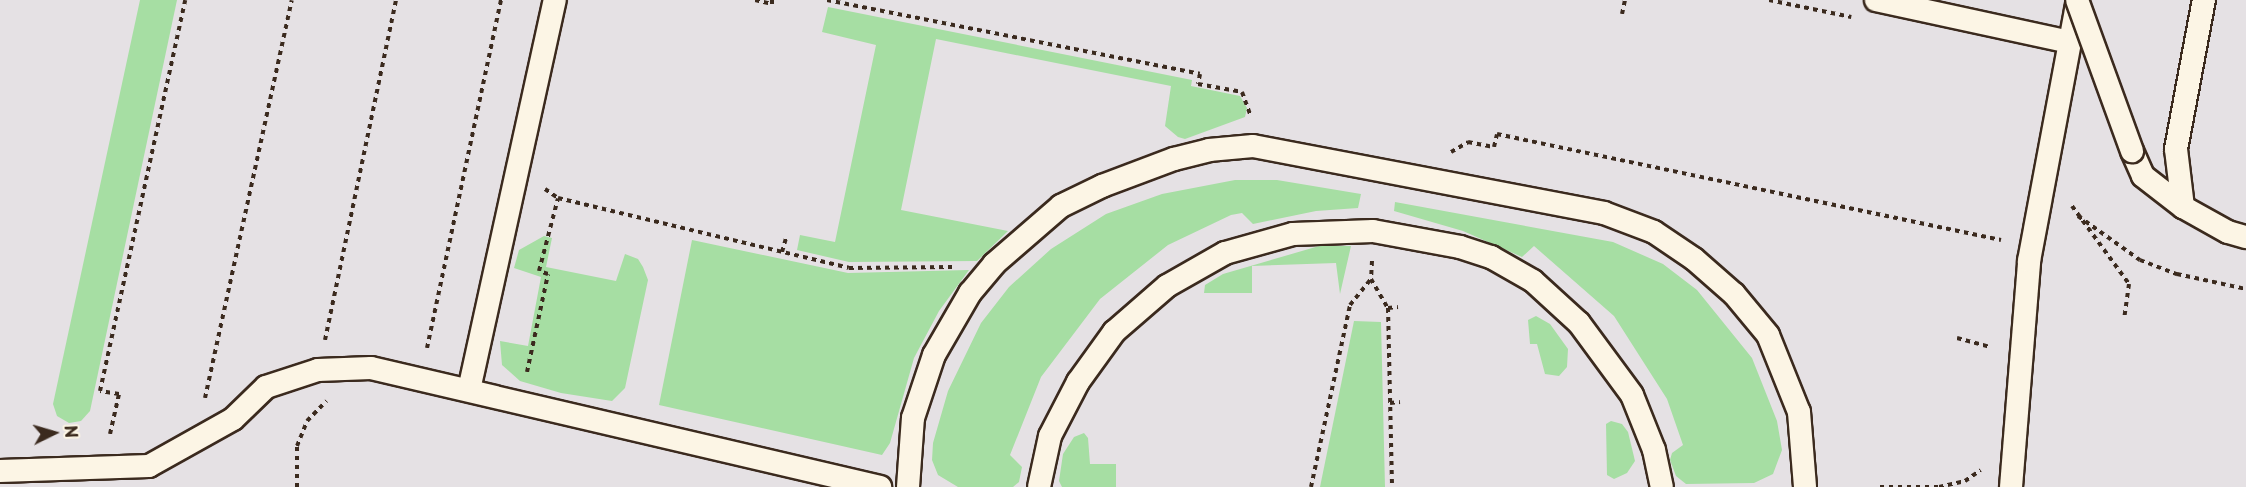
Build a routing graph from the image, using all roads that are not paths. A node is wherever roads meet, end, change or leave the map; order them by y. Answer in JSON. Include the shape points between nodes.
{"nodes":[{"id":1,"x":555,"y":0,"type":"edge"},
{"id":2,"x":1876,"y":0,"type":"edge"},
{"id":3,"x":2078,"y":0,"type":"edge"},
{"id":4,"x":2204,"y":0,"type":"edge"},
{"id":5,"x":2071,"y":42,"type":"junction"},
{"id":6,"x":2183,"y":207,"type":"junction"},
{"id":7,"x":2246,"y":237,"type":"edge"},
{"id":8,"x":469,"y":390,"type":"junction"},
{"id":9,"x":0,"y":471,"type":"edge"},
{"id":10,"x":880,"y":487,"type":"edge"},
{"id":11,"x":908,"y":487,"type":"edge"},
{"id":12,"x":1039,"y":487,"type":"edge"},
{"id":13,"x":1662,"y":487,"type":"edge"},
{"id":14,"x":1805,"y":487,"type":"edge"},
{"id":15,"x":2011,"y":487,"type":"edge"}],
"edges":[{"from":1,"to":8,"type":"lane"},
{"from":2,"to":5,"type":"lane"},
{"from":3,"to":5,"type":"lane"},
{"from":3,"to":6,"type":"lane","bridge":true,"via":[[2143,176]]},
{"from":4,"to":6,"type":"lane","via":[[2176,149]]},
{"from":5,"to":15,"type":"lane","via":[[2029,261]]},
{"from":6,"to":7,"type":"lane","via":[[2228,232]]},
{"from":8,"to":9,"type":"lane","via":[[371,368],[318,370],[266,387],[233,419],[149,466]]},
{"from":8,"to":10,"type":"lane"},
{"from":11,"to":14,"type":"lane","via":[[913,418],[933,355],[970,293],[994,264],[1061,206],[1174,159],[1253,146],[1604,213],[1654,232],[1694,259],[1734,294],[1768,335],[1799,412]]},
{"from":12,"to":13,"type":"lane","via":[[1050,436],[1078,382],[1114,332],[1167,286],[1226,253],[1281,237],[1330,231],[1373,231],[1427,238],[1491,257],[1540,287],[1600,346],[1632,395],[1654,450]]}]}
